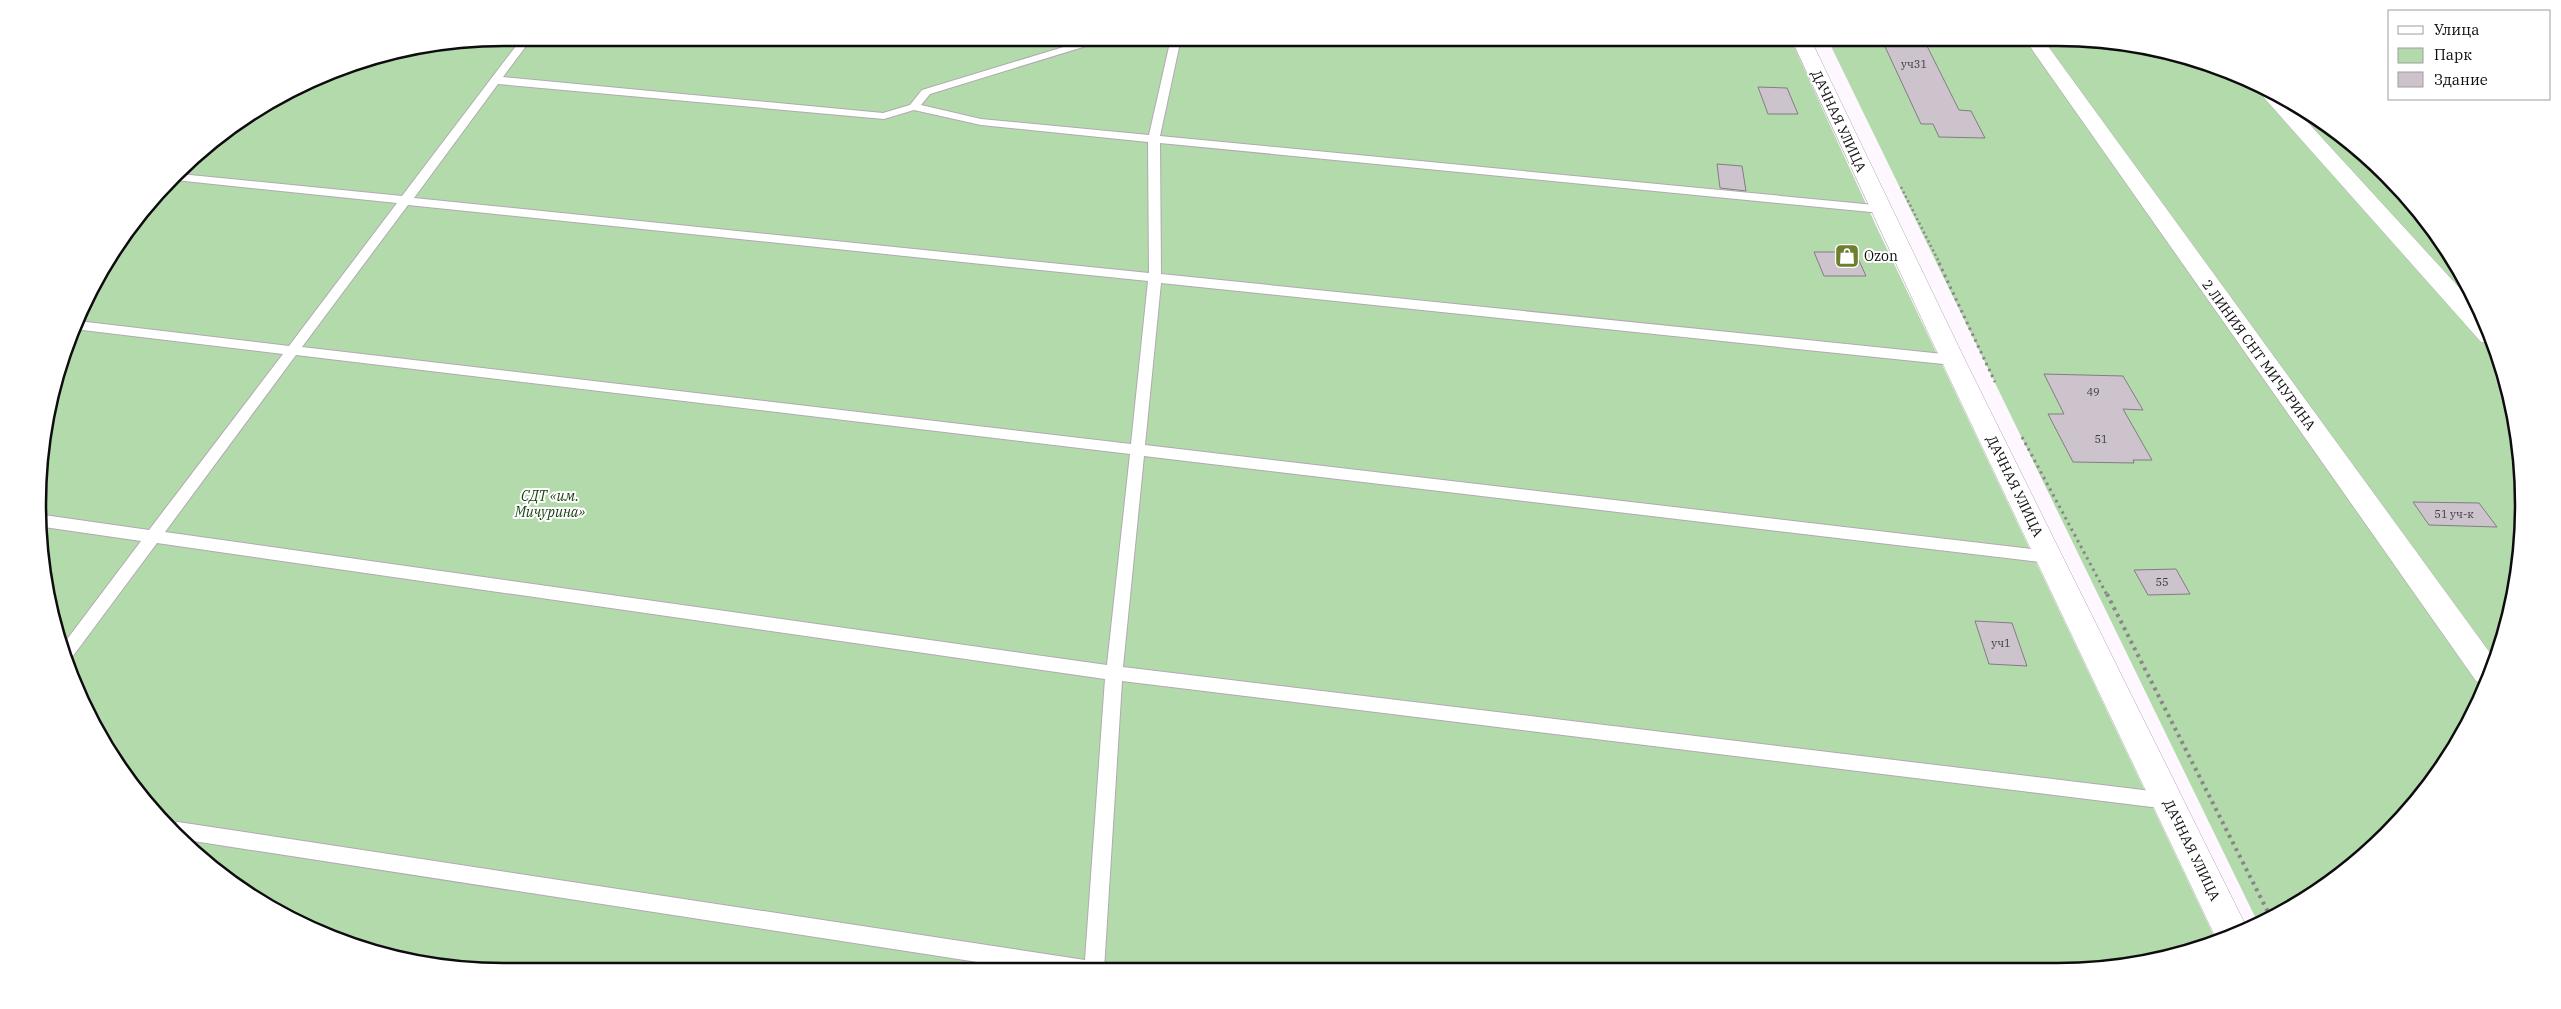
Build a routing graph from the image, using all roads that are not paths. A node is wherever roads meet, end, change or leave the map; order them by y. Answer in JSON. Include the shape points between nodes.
{"nodes":[{"id":1,"x":521,"y":46,"type":"edge"},
{"id":2,"x":1076,"y":46,"type":"edge"},
{"id":3,"x":1174,"y":46,"type":"edge"},
{"id":4,"x":1804,"y":46,"type":"edge"},
{"id":5,"x":2039,"y":46,"type":"edge"},
{"id":6,"x":495,"y":80,"type":"junction"},
{"id":7,"x":2282,"y":106,"type":"edge"},
{"id":8,"x":914,"y":107,"type":"junction"},
{"id":9,"x":1154,"y":139,"type":"junction"},
{"id":10,"x":183,"y":178,"type":"edge"},
{"id":11,"x":404,"y":202,"type":"junction"},
{"id":12,"x":1881,"y":209,"type":"junction"},
{"id":13,"x":1154,"y":279,"type":"junction"},
{"id":14,"x":2476,"y":320,"type":"edge"},
{"id":15,"x":83,"y":326,"type":"edge"},
{"id":16,"x":294,"y":349,"type":"junction"},
{"id":17,"x":1953,"y":360,"type":"junction"},
{"id":18,"x":1137,"y":450,"type":"junction"},
{"id":19,"x":47,"y":521,"type":"edge"},
{"id":20,"x":154,"y":535,"type":"junction"},
{"id":21,"x":2049,"y":556,"type":"junction"},
{"id":22,"x":70,"y":648,"type":"edge"},
{"id":23,"x":2484,"y":668,"type":"edge"},
{"id":24,"x":1114,"y":674,"type":"junction"},
{"id":25,"x":2168,"y":801,"type":"junction"},
{"id":26,"x":182,"y":831,"type":"edge"},
{"id":27,"x":2230,"y":929,"type":"edge"},
{"id":28,"x":1043,"y":963,"type":"edge"},
{"id":29,"x":1094,"y":963,"type":"edge"}],
"edges":[{"from":1,"to":6,"type":"lane"},
{"from":2,"to":8,"type":"lane","via":[[926,92]]},
{"from":3,"to":9,"type":"lane"},
{"from":4,"to":12,"type":"street","name":"ДАЧНАЯ УЛИЦА"},
{"from":5,"to":23,"type":"street","name":"2 ЛИНИЯ СНТ МИЧУРИНА"},
{"from":6,"to":8,"type":"lane","via":[[884,116]]},
{"from":6,"to":11,"type":"lane"},
{"from":7,"to":14,"type":"street"},
{"from":8,"to":9,"type":"lane","via":[[982,122]]},
{"from":9,"to":12,"type":"lane"},
{"from":9,"to":13,"type":"lane"},
{"from":10,"to":11,"type":"lane"},
{"from":11,"to":13,"type":"lane"},
{"from":11,"to":16,"type":"lane"},
{"from":12,"to":17,"type":"street","name":"ДАЧНАЯ УЛИЦА"},
{"from":13,"to":17,"type":"lane"},
{"from":13,"to":18,"type":"lane"},
{"from":15,"to":16,"type":"lane"},
{"from":16,"to":18,"type":"lane"},
{"from":16,"to":20,"type":"lane"},
{"from":17,"to":21,"type":"street","name":"ДАЧНАЯ УЛИЦА"},
{"from":18,"to":21,"type":"lane"},
{"from":18,"to":24,"type":"lane"},
{"from":19,"to":20,"type":"lane"},
{"from":20,"to":22,"type":"lane"},
{"from":20,"to":24,"type":"lane"},
{"from":21,"to":25,"type":"street","name":"ДАЧНАЯ УЛИЦА"},
{"from":24,"to":25,"type":"lane"},
{"from":24,"to":29,"type":"lane"},
{"from":25,"to":27,"type":"street","name":"ДАЧНАЯ УЛИЦА"},
{"from":26,"to":28,"type":"lane"}]}
